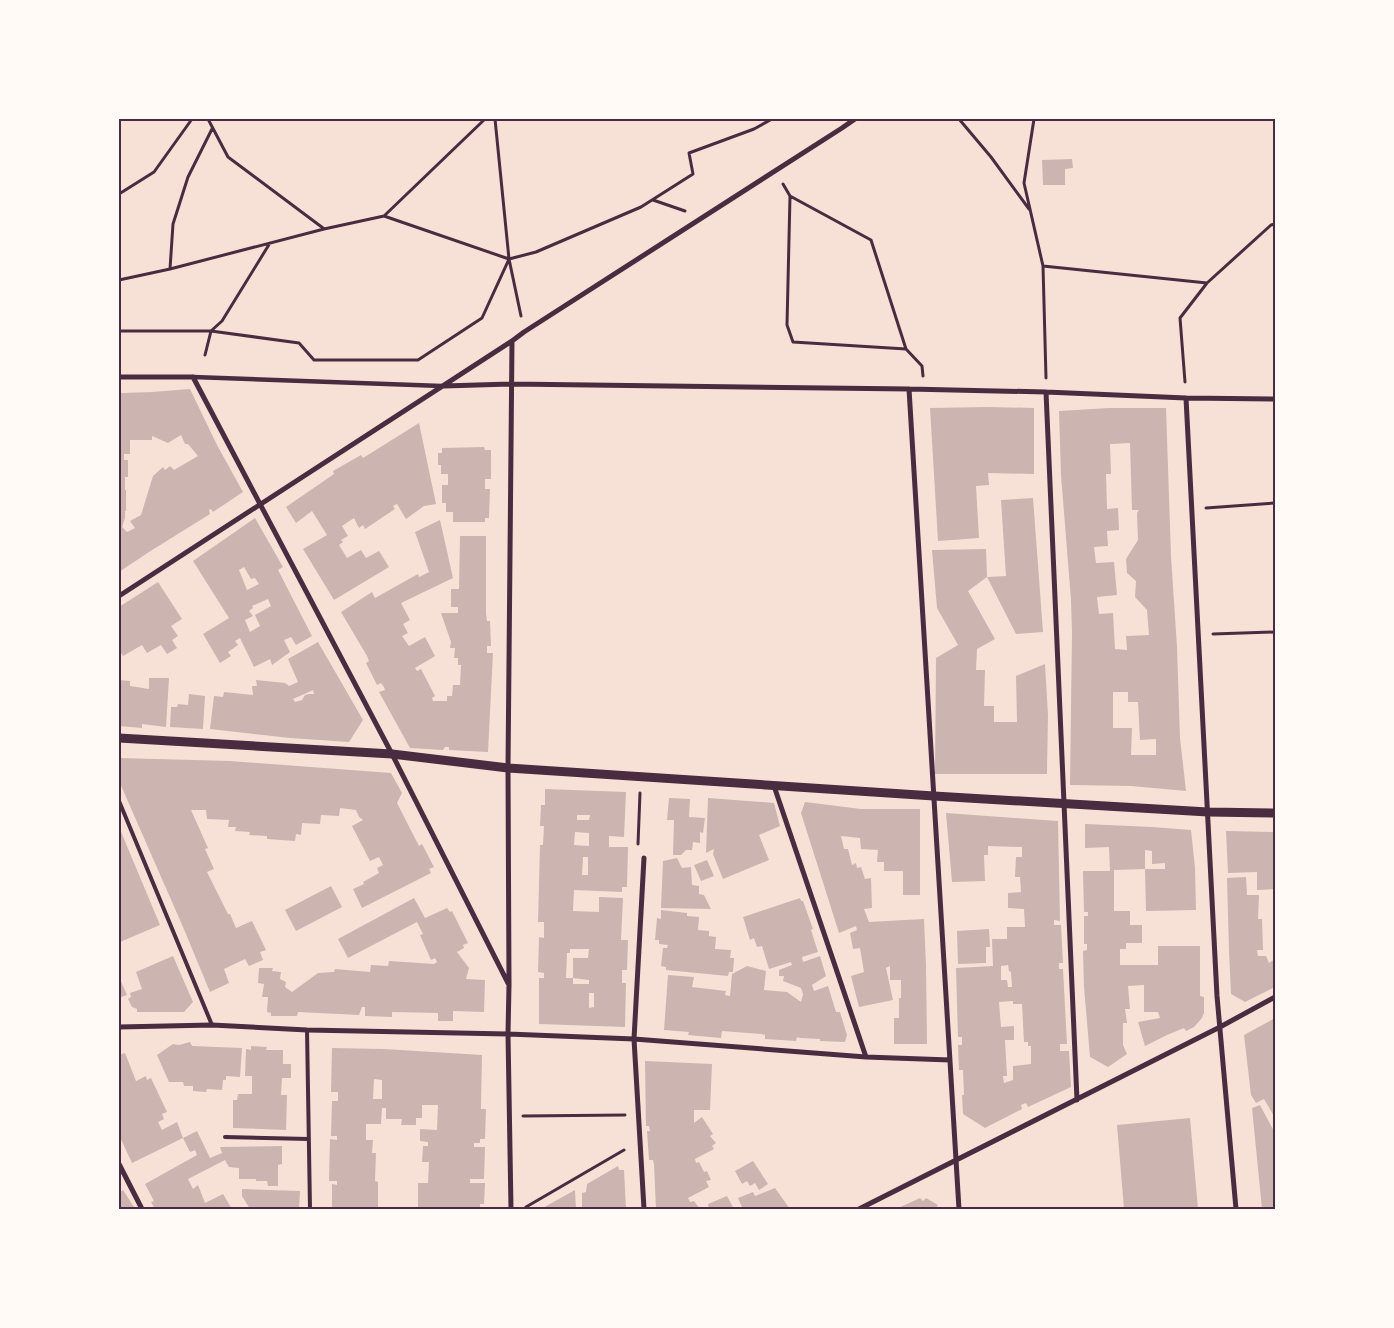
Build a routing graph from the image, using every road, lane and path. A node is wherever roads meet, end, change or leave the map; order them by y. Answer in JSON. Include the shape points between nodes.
{"nodes":[{"id":1,"x":192,"y":119,"type":"edge"},
{"id":2,"x":208,"y":119,"type":"edge"},
{"id":3,"x":485,"y":119,"type":"edge"},
{"id":4,"x":495,"y":119,"type":"edge"},
{"id":5,"x":772,"y":119,"type":"edge"},
{"id":6,"x":854,"y":119,"type":"edge"},
{"id":7,"x":959,"y":119,"type":"edge"},
{"id":8,"x":1034,"y":119,"type":"edge"},
{"id":9,"x":212,"y":129,"type":"junction"},
{"id":10,"x":774,"y":172,"type":"junction"},
{"id":11,"x":119,"y":194,"type":"edge"},
{"id":12,"x":790,"y":196,"type":"junction"},
{"id":13,"x":652,"y":200,"type":"junction"},
{"id":14,"x":1031,"y":212,"type":"junction"},
{"id":15,"x":384,"y":216,"type":"junction"},
{"id":16,"x":704,"y":217,"type":"junction"},
{"id":17,"x":1275,"y":224,"type":"edge"},
{"id":18,"x":324,"y":228,"type":"junction"},
{"id":19,"x":270,"y":243,"type":"junction"},
{"id":20,"x":509,"y":259,"type":"junction"},
{"id":21,"x":1043,"y":266,"type":"junction"},
{"id":22,"x":170,"y":269,"type":"junction"},
{"id":23,"x":119,"y":280,"type":"edge"},
{"id":24,"x":1207,"y":283,"type":"junction"},
{"id":25,"x":119,"y":331,"type":"edge"},
{"id":26,"x":211,"y":331,"type":"junction"},
{"id":27,"x":524,"y":332,"type":"junction"},
{"id":28,"x":512,"y":341,"type":"junction"},
{"id":29,"x":906,"y":349,"type":"junction"},
{"id":30,"x":205,"y":355,"type":"dead end"},
{"id":31,"x":119,"y":377,"type":"edge"},
{"id":32,"x":193,"y":377,"type":"junction"},
{"id":33,"x":512,"y":384,"type":"junction"},
{"id":34,"x":442,"y":386,"type":"junction"},
{"id":35,"x":909,"y":389,"type":"junction"},
{"id":36,"x":924,"y":389,"type":"junction"},
{"id":37,"x":1046,"y":392,"type":"junction"},
{"id":38,"x":1186,"y":398,"type":"junction"},
{"id":39,"x":1275,"y":399,"type":"edge"},
{"id":40,"x":1275,"y":503,"type":"edge"},
{"id":41,"x":260,"y":505,"type":"junction"},
{"id":42,"x":1192,"y":509,"type":"junction"},
{"id":43,"x":119,"y":596,"type":"edge"},
{"id":44,"x":1275,"y":632,"type":"edge"},
{"id":45,"x":1199,"y":635,"type":"junction"},
{"id":46,"x":119,"y":738,"type":"edge"},
{"id":47,"x":392,"y":754,"type":"junction"},
{"id":48,"x":508,"y":768,"type":"junction"},
{"id":49,"x":641,"y":777,"type":"junction"},
{"id":50,"x":774,"y":786,"type":"junction"},
{"id":51,"x":934,"y":796,"type":"junction"},
{"id":52,"x":119,"y":801,"type":"edge"},
{"id":53,"x":1064,"y":803,"type":"junction"},
{"id":54,"x":1208,"y":812,"type":"junction"},
{"id":55,"x":1275,"y":813,"type":"edge"},
{"id":56,"x":644,"y":858,"type":"joint"},
{"id":57,"x":510,"y":985,"type":"junction"},
{"id":58,"x":1275,"y":998,"type":"edge"},
{"id":59,"x":212,"y":1025,"type":"junction"},
{"id":60,"x":119,"y":1027,"type":"edge"},
{"id":61,"x":1220,"y":1027,"type":"junction"},
{"id":62,"x":307,"y":1030,"type":"junction"},
{"id":63,"x":508,"y":1034,"type":"junction"},
{"id":64,"x":634,"y":1039,"type":"junction"},
{"id":65,"x":866,"y":1057,"type":"junction"},
{"id":66,"x":950,"y":1060,"type":"junction"},
{"id":67,"x":1077,"y":1100,"type":"junction"},
{"id":68,"x":639,"y":1115,"type":"junction"},
{"id":69,"x":510,"y":1116,"type":"junction"},
{"id":70,"x":225,"y":1137,"type":"dead end"},
{"id":71,"x":309,"y":1139,"type":"junction"},
{"id":72,"x":640,"y":1140,"type":"junction"},
{"id":73,"x":956,"y":1161,"type":"junction"},
{"id":74,"x":119,"y":1164,"type":"edge"},
{"id":75,"x":142,"y":1209,"type":"edge"},
{"id":76,"x":310,"y":1209,"type":"edge"},
{"id":77,"x":511,"y":1209,"type":"edge"},
{"id":78,"x":521,"y":1209,"type":"edge"},
{"id":79,"x":644,"y":1209,"type":"edge"},
{"id":80,"x":859,"y":1209,"type":"edge"},
{"id":81,"x":959,"y":1209,"type":"edge"},
{"id":82,"x":1236,"y":1209,"type":"edge"}],
"edges":[{"from":1,"to":11,"type":"path","via":[[154,172]]},
{"from":2,"to":9,"type":"path"},
{"from":3,"to":15,"type":"path"},
{"from":4,"to":20,"type":"path"},
{"from":5,"to":13,"type":"path","via":[[754,129],[688,153],[693,174]]},
{"from":6,"to":10,"type":"street"},
{"from":7,"to":14,"type":"path","via":[[991,156]]},
{"from":8,"to":14,"type":"path","via":[[1024,183]]},
{"from":9,"to":18,"type":"path","via":[[228,157]]},
{"from":9,"to":22,"type":"path","via":[[188,177],[173,224]]},
{"from":10,"to":12,"type":"path"},
{"from":10,"to":16,"type":"street"},
{"from":12,"to":29,"type":"path","via":[[871,240]]},
{"from":12,"to":29,"type":"path","via":[[787,325],[793,342]]},
{"from":13,"to":16,"type":"path"},
{"from":13,"to":20,"type":"path","via":[[536,252]]},
{"from":14,"to":21,"type":"path"},
{"from":15,"to":18,"type":"path"},
{"from":15,"to":20,"type":"path"},
{"from":16,"to":27,"type":"street"},
{"from":17,"to":24,"type":"path"},
{"from":18,"to":19,"type":"path"},
{"from":19,"to":22,"type":"path"},
{"from":19,"to":26,"type":"path","via":[[222,321]]},
{"from":20,"to":26,"type":"path","via":[[482,318],[418,360],[314,360],[299,343]]},
{"from":20,"to":27,"type":"path"},
{"from":21,"to":24,"type":"path"},
{"from":21,"to":37,"type":"path"},
{"from":22,"to":23,"type":"path"},
{"from":24,"to":38,"type":"path","via":[[1180,318]]},
{"from":25,"to":26,"type":"path"},
{"from":26,"to":30,"type":"path"},
{"from":27,"to":28,"type":"street"},
{"from":28,"to":33,"type":"street"},
{"from":28,"to":34,"type":"street"},
{"from":29,"to":36,"type":"path","via":[[922,366]]},
{"from":31,"to":32,"type":"street"},
{"from":32,"to":34,"type":"street"},
{"from":32,"to":41,"type":"street"},
{"from":33,"to":34,"type":"street"},
{"from":33,"to":35,"type":"street"},
{"from":33,"to":48,"type":"street"},
{"from":34,"to":41,"type":"street"},
{"from":35,"to":36,"type":"street"},
{"from":35,"to":51,"type":"street"},
{"from":36,"to":37,"type":"street"},
{"from":37,"to":38,"type":"street"},
{"from":37,"to":53,"type":"street"},
{"from":38,"to":39,"type":"street"},
{"from":38,"to":42,"type":"street"},
{"from":40,"to":42,"type":"path"},
{"from":41,"to":43,"type":"street"},
{"from":41,"to":47,"type":"street"},
{"from":42,"to":45,"type":"street"},
{"from":44,"to":45,"type":"path"},
{"from":45,"to":54,"type":"street"},
{"from":46,"to":47,"type":"street"},
{"from":47,"to":48,"type":"street"},
{"from":47,"to":57,"type":"street"},
{"from":48,"to":49,"type":"street"},
{"from":48,"to":57,"type":"street"},
{"from":49,"to":50,"type":"street"},
{"from":49,"to":56,"type":"path","via":[[638,843]]},
{"from":50,"to":51,"type":"street"},
{"from":50,"to":65,"type":"street"},
{"from":51,"to":53,"type":"street"},
{"from":51,"to":66,"type":"street"},
{"from":52,"to":59,"type":"lane"},
{"from":53,"to":54,"type":"street"},
{"from":53,"to":67,"type":"street"},
{"from":54,"to":55,"type":"street"},
{"from":54,"to":61,"type":"street"},
{"from":56,"to":64,"type":"street"},
{"from":57,"to":63,"type":"street"},
{"from":58,"to":61,"type":"street"},
{"from":59,"to":60,"type":"street"},
{"from":59,"to":62,"type":"street"},
{"from":61,"to":67,"type":"street"},
{"from":61,"to":82,"type":"street"},
{"from":62,"to":63,"type":"street"},
{"from":62,"to":71,"type":"lane"},
{"from":63,"to":64,"type":"street"},
{"from":63,"to":69,"type":"street"},
{"from":64,"to":65,"type":"street"},
{"from":64,"to":68,"type":"street"},
{"from":65,"to":66,"type":"street"},
{"from":66,"to":73,"type":"street"},
{"from":67,"to":73,"type":"street"},
{"from":68,"to":69,"type":"path"},
{"from":68,"to":72,"type":"street"},
{"from":69,"to":77,"type":"street"},
{"from":70,"to":71,"type":"lane"},
{"from":71,"to":76,"type":"lane"},
{"from":72,"to":78,"type":"path"},
{"from":72,"to":79,"type":"street"},
{"from":73,"to":80,"type":"street"},
{"from":73,"to":81,"type":"street"},
{"from":74,"to":75,"type":"street"}]}
